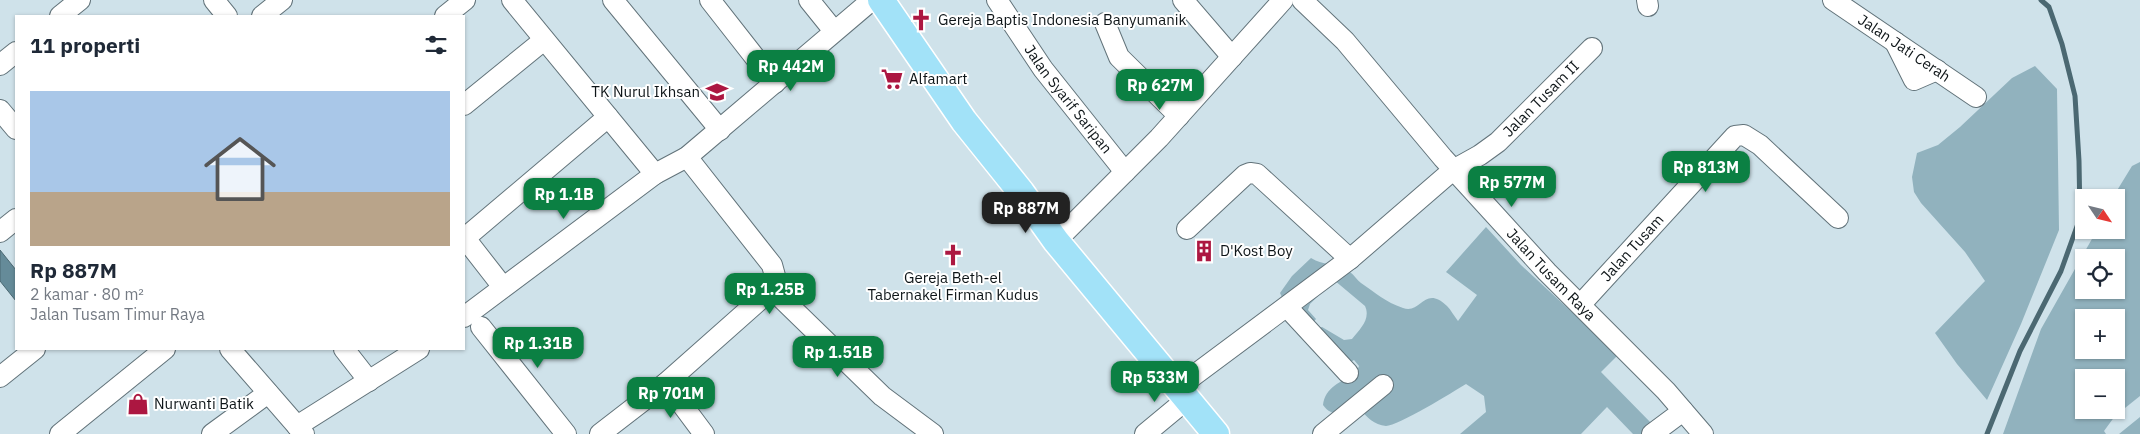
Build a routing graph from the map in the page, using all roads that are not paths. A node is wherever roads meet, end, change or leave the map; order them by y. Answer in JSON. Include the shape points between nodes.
{"nodes":[{"id":1,"x":80,"y":0,"type":"edge"},
{"id":2,"x":214,"y":0,"type":"edge"},
{"id":3,"x":282,"y":0,"type":"edge"},
{"id":4,"x":465,"y":0,"type":"edge"},
{"id":5,"x":512,"y":0,"type":"edge"},
{"id":6,"x":613,"y":0,"type":"edge"},
{"id":7,"x":710,"y":0,"type":"edge"},
{"id":8,"x":809,"y":0,"type":"edge"},
{"id":9,"x":872,"y":0,"type":"edge"},
{"id":10,"x":881,"y":0,"type":"edge"},
{"id":11,"x":997,"y":0,"type":"edge"},
{"id":12,"x":1183,"y":0,"type":"edge"},
{"id":13,"x":1283,"y":0,"type":"edge"},
{"id":14,"x":1302,"y":0,"type":"edge"},
{"id":15,"x":1833,"y":0,"type":"edge"},
{"id":16,"x":61,"y":15,"type":"edge"},
{"id":17,"x":226,"y":15,"type":"edge"},
{"id":18,"x":263,"y":15,"type":"edge"},
{"id":19,"x":446,"y":15,"type":"edge"},
{"id":20,"x":1105,"y":24,"type":"dead end"},
{"id":21,"x":834,"y":32,"type":"junction"},
{"id":22,"x":544,"y":40,"type":"junction"},
{"id":23,"x":1592,"y":48,"type":"dead end"},
{"id":24,"x":1232,"y":57,"type":"junction"},
{"id":25,"x":775,"y":83,"type":"junction"},
{"id":26,"x":1976,"y":97,"type":"dead end"},
{"id":27,"x":465,"y":104,"type":"edge"},
{"id":28,"x":0,"y":110,"type":"edge"},
{"id":29,"x":1179,"y":116,"type":"junction"},
{"id":30,"x":608,"y":117,"type":"junction"},
{"id":31,"x":15,"y":128,"type":"edge"},
{"id":32,"x":720,"y":130,"type":"junction"},
{"id":33,"x":687,"y":157,"type":"junction"},
{"id":34,"x":1453,"y":170,"type":"junction"},
{"id":35,"x":1125,"y":172,"type":"junction"},
{"id":36,"x":655,"y":174,"type":"junction"},
{"id":37,"x":1838,"y":218,"type":"dead end"},
{"id":38,"x":15,"y":220,"type":"edge"},
{"id":39,"x":1187,"y":229,"type":"dead end"},
{"id":40,"x":0,"y":232,"type":"edge"},
{"id":41,"x":465,"y":236,"type":"edge"},
{"id":42,"x":465,"y":238,"type":"edge"},
{"id":43,"x":1056,"y":241,"type":"junction"},
{"id":44,"x":1350,"y":259,"type":"junction"},
{"id":45,"x":503,"y":287,"type":"junction"},
{"id":46,"x":772,"y":289,"type":"junction"},
{"id":47,"x":1581,"y":304,"type":"junction"},
{"id":48,"x":1287,"y":307,"type":"junction"},
{"id":49,"x":465,"y":316,"type":"edge"},
{"id":50,"x":481,"y":327,"type":"dead end"},
{"id":51,"x":34,"y":350,"type":"edge"},
{"id":52,"x":164,"y":350,"type":"edge"},
{"id":53,"x":231,"y":350,"type":"edge"},
{"id":54,"x":345,"y":350,"type":"edge"},
{"id":55,"x":417,"y":350,"type":"edge"},
{"id":56,"x":1348,"y":373,"type":"dead end"},
{"id":57,"x":0,"y":377,"type":"edge"},
{"id":58,"x":369,"y":381,"type":"junction"},
{"id":59,"x":666,"y":383,"type":"junction"},
{"id":60,"x":1383,"y":385,"type":"dead end"},
{"id":61,"x":268,"y":393,"type":"junction"},
{"id":62,"x":1182,"y":394,"type":"junction"},
{"id":63,"x":1683,"y":411,"type":"junction"},
{"id":64,"x":300,"y":430,"type":"edge"},
{"id":65,"x":60,"y":434,"type":"edge"},
{"id":66,"x":212,"y":434,"type":"edge"},
{"id":67,"x":566,"y":434,"type":"edge"},
{"id":68,"x":600,"y":434,"type":"edge"},
{"id":69,"x":704,"y":434,"type":"edge"},
{"id":70,"x":933,"y":434,"type":"edge"},
{"id":71,"x":1145,"y":434,"type":"edge"},
{"id":72,"x":1216,"y":434,"type":"edge"},
{"id":73,"x":1323,"y":434,"type":"edge"},
{"id":74,"x":1652,"y":434,"type":"edge"},
{"id":75,"x":1703,"y":434,"type":"edge"}],
"edges":[{"from":1,"to":16,"type":"street"},
{"from":2,"to":17,"type":"street"},
{"from":3,"to":18,"type":"street"},
{"from":4,"to":19,"type":"street"},
{"from":5,"to":22,"type":"street"},
{"from":6,"to":32,"type":"street"},
{"from":7,"to":25,"type":"street"},
{"from":8,"to":21,"type":"street"},
{"from":9,"to":21,"type":"street"},
{"from":10,"to":43,"type":"main road","via":[[964,121],[1022,192]]},
{"from":11,"to":35,"type":"street","name":"Jalan Syarif Saripan","via":[[1043,69]]},
{"from":12,"to":24,"type":"street"},
{"from":13,"to":24,"type":"street"},
{"from":14,"to":34,"type":"street","name":"Jalan Tusam Raya","via":[[1344,41]]},
{"from":15,"to":26,"type":"street","name":"Jalan Jati Cerah"},
{"from":20,"to":29,"type":"street","via":[[1119,57]]},
{"from":21,"to":25,"type":"street"},
{"from":22,"to":27,"type":"street"},
{"from":22,"to":30,"type":"street"},
{"from":23,"to":34,"type":"street","name":"Jalan Tusam II","via":[[1498,142]]},
{"from":24,"to":29,"type":"street"},
{"from":25,"to":32,"type":"street"},
{"from":28,"to":31,"type":"street"},
{"from":29,"to":35,"type":"street"},
{"from":30,"to":36,"type":"street"},
{"from":30,"to":41,"type":"street"},
{"from":32,"to":33,"type":"street"},
{"from":33,"to":36,"type":"street"},
{"from":33,"to":46,"type":"street","via":[[772,265],[775,276]]},
{"from":34,"to":44,"type":"street","name":"Jalan Tusam II"},
{"from":34,"to":47,"type":"street","name":"Jalan Tusam Raya"},
{"from":35,"to":43,"type":"street"},
{"from":36,"to":45,"type":"street"},
{"from":37,"to":47,"type":"street","name":"Jalan Tusam","via":[[1760,145],[1744,135],[1735,136]]},
{"from":38,"to":40,"type":"street"},
{"from":39,"to":44,"type":"street","via":[[1245,175],[1258,174]]},
{"from":42,"to":45,"type":"street"},
{"from":43,"to":62,"type":"main road"},
{"from":44,"to":48,"type":"street","name":"Jalan Tusam II"},
{"from":45,"to":49,"type":"street"},
{"from":46,"to":59,"type":"street"},
{"from":46,"to":70,"type":"street","via":[[882,396]]},
{"from":47,"to":63,"type":"street","name":"Jalan Tusam Raya"},
{"from":48,"to":56,"type":"street"},
{"from":48,"to":62,"type":"street","name":"Jalan Tusam II"},
{"from":50,"to":67,"type":"street"},
{"from":51,"to":57,"type":"street"},
{"from":52,"to":65,"type":"street"},
{"from":53,"to":61,"type":"street"},
{"from":54,"to":58,"type":"street"},
{"from":55,"to":58,"type":"street"},
{"from":58,"to":64,"type":"street"},
{"from":59,"to":68,"type":"street"},
{"from":59,"to":69,"type":"street"},
{"from":60,"to":73,"type":"street"},
{"from":61,"to":64,"type":"street"},
{"from":61,"to":66,"type":"street"},
{"from":62,"to":71,"type":"street","name":"Jalan Tusam II"},
{"from":62,"to":72,"type":"main road"},
{"from":63,"to":74,"type":"street"},
{"from":63,"to":75,"type":"street","name":"Jalan Tusam Raya"}]}
